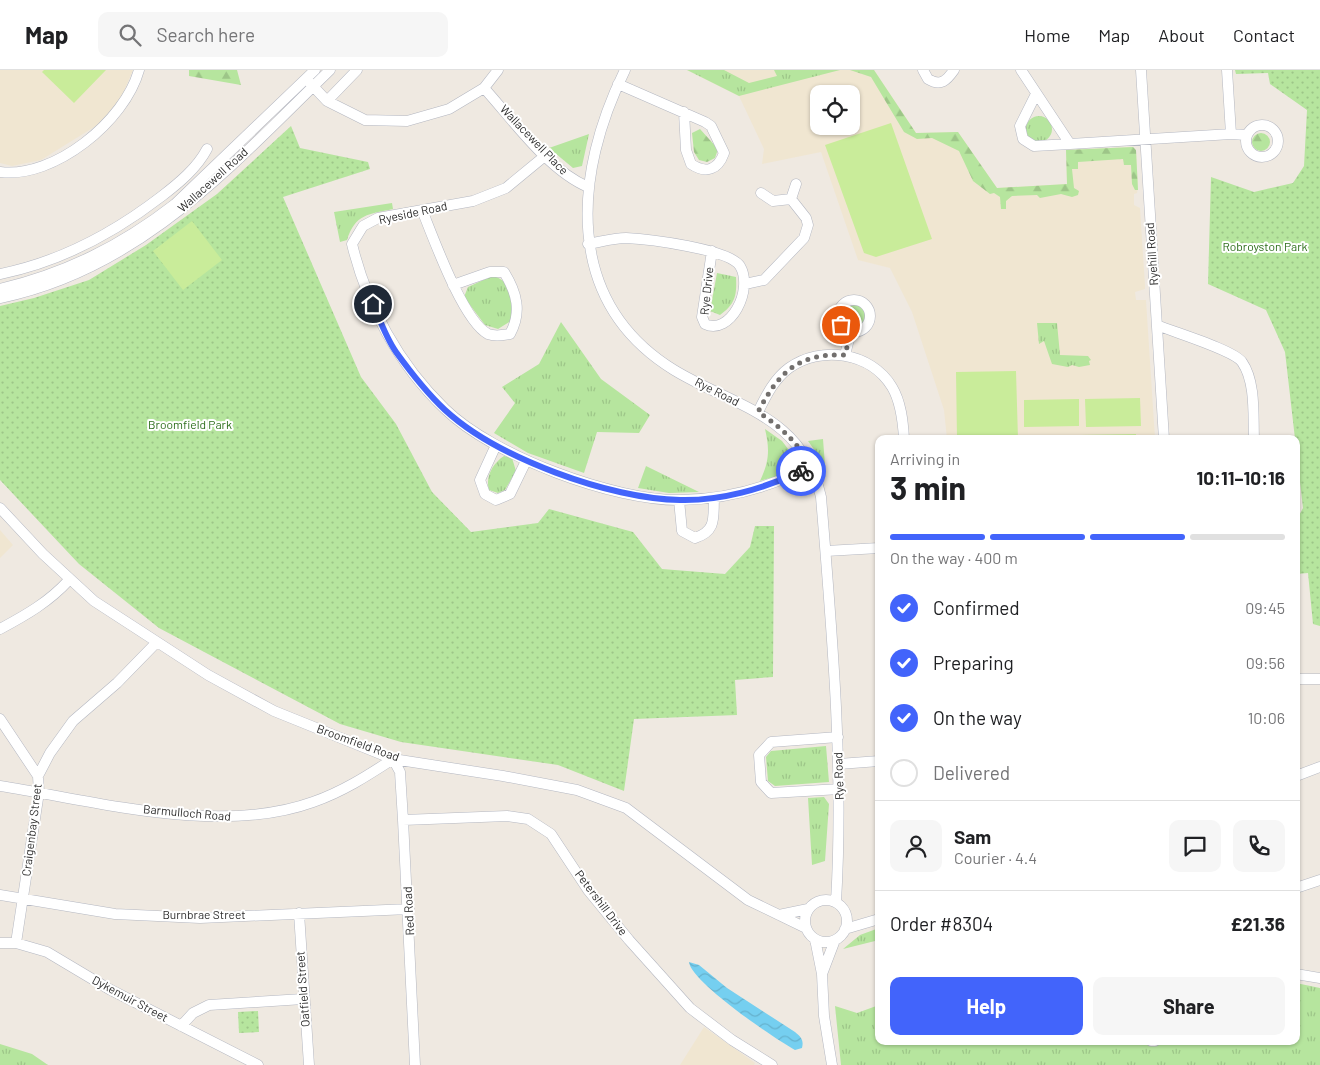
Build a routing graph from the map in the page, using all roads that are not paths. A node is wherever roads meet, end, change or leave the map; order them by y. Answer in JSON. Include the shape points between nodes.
{"nodes":[{"id":1,"x":138,"y":70,"type":"edge"},
{"id":2,"x":315,"y":70,"type":"edge"},
{"id":3,"x":330,"y":70,"type":"edge"},
{"id":4,"x":357,"y":70,"type":"edge"},
{"id":5,"x":498,"y":70,"type":"edge"},
{"id":6,"x":625,"y":70,"type":"edge"},
{"id":7,"x":923,"y":70,"type":"edge"},
{"id":8,"x":954,"y":70,"type":"edge"},
{"id":9,"x":1021,"y":70,"type":"edge"},
{"id":10,"x":1141,"y":70,"type":"edge"},
{"id":11,"x":1228,"y":70,"type":"edge"},
{"id":12,"x":306,"y":79,"type":"junction"},
{"id":13,"x":618,"y":84,"type":"junction"},
{"id":14,"x":313,"y":87,"type":"junction"},
{"id":15,"x":484,"y":88,"type":"junction"},
{"id":16,"x":1036,"y":94,"type":"junction"},
{"id":17,"x":326,"y":102,"type":"junction"},
{"id":18,"x":684,"y":112,"type":"junction"},
{"id":19,"x":1231,"y":134,"type":"junction"},
{"id":20,"x":1246,"y":136,"type":"dead end"},
{"id":21,"x":1145,"y":139,"type":"junction"},
{"id":22,"x":1070,"y":144,"type":"junction"},
{"id":23,"x":208,"y":149,"type":"dead end"},
{"id":24,"x":546,"y":155,"type":"junction"},
{"id":25,"x":0,"y":172,"type":"edge"},
{"id":26,"x":796,"y":184,"type":"dead end"},
{"id":27,"x":588,"y":187,"type":"junction"},
{"id":28,"x":761,"y":193,"type":"dead end"},
{"id":29,"x":791,"y":199,"type":"junction"},
{"id":30,"x":422,"y":210,"type":"junction"},
{"id":31,"x":588,"y":244,"type":"junction"},
{"id":32,"x":712,"y":251,"type":"junction"},
{"id":33,"x":71,"y":252,"type":"junction"},
{"id":34,"x":80,"y":268,"type":"junction"},
{"id":35,"x":0,"y":274,"type":"edge"},
{"id":36,"x":745,"y":284,"type":"junction"},
{"id":37,"x":453,"y":285,"type":"junction"},
{"id":38,"x":0,"y":289,"type":"edge"},
{"id":39,"x":0,"y":298,"type":"edge"},
{"id":40,"x":1157,"y":325,"type":"junction"},
{"id":41,"x":851,"y":331,"type":"dead end"},
{"id":42,"x":845,"y":355,"type":"junction"},
{"id":43,"x":758,"y":412,"type":"junction"},
{"id":44,"x":903,"y":435,"type":"edge"},
{"id":45,"x":1164,"y":435,"type":"edge"},
{"id":46,"x":1254,"y":435,"type":"edge"},
{"id":47,"x":496,"y":446,"type":"junction"},
{"id":48,"x":526,"y":461,"type":"junction"},
{"id":49,"x":811,"y":466,"type":"junction"},
{"id":50,"x":714,"y":498,"type":"junction"},
{"id":51,"x":679,"y":500,"type":"junction"},
{"id":52,"x":0,"y":508,"type":"edge"},
{"id":53,"x":875,"y":548,"type":"edge"},
{"id":54,"x":826,"y":551,"type":"junction"},
{"id":55,"x":69,"y":580,"type":"junction"},
{"id":56,"x":0,"y":629,"type":"edge"},
{"id":57,"x":156,"y":643,"type":"junction"},
{"id":58,"x":1300,"y":679,"type":"edge"},
{"id":59,"x":1320,"y":679,"type":"edge"},
{"id":60,"x":0,"y":719,"type":"edge"},
{"id":61,"x":838,"y":737,"type":"junction"},
{"id":62,"x":393,"y":759,"type":"junction"},
{"id":63,"x":875,"y":761,"type":"edge"},
{"id":64,"x":839,"y":764,"type":"junction"},
{"id":65,"x":1320,"y":767,"type":"edge"},
{"id":66,"x":1300,"y":774,"type":"edge"},
{"id":67,"x":38,"y":776,"type":"junction"},
{"id":68,"x":0,"y":786,"type":"edge"},
{"id":69,"x":840,"y":789,"type":"junction"},
{"id":70,"x":39,"y":792,"type":"junction"},
{"id":71,"x":403,"y":820,"type":"junction"},
{"id":72,"x":838,"y":876,"type":"junction"},
{"id":73,"x":1320,"y":880,"type":"edge"},
{"id":74,"x":1300,"y":887,"type":"edge"},
{"id":75,"x":0,"y":895,"type":"edge"},
{"id":76,"x":22,"y":899,"type":"junction"},
{"id":77,"x":822,"y":900,"type":"junction"},
{"id":78,"x":836,"y":902,"type":"junction"},
{"id":79,"x":409,"y":909,"type":"junction"},
{"id":80,"x":808,"y":909,"type":"junction"},
{"id":81,"x":299,"y":913,"type":"junction"},
{"id":82,"x":846,"y":913,"type":"junction"},
{"id":83,"x":779,"y":915,"type":"junction"},
{"id":84,"x":874,"y":919,"type":"edge"},
{"id":85,"x":806,"y":928,"type":"junction"},
{"id":86,"x":845,"y":929,"type":"junction"},
{"id":87,"x":815,"y":939,"type":"junction"},
{"id":88,"x":835,"y":940,"type":"junction"},
{"id":89,"x":0,"y":943,"type":"edge"},
{"id":90,"x":16,"y":943,"type":"junction"},
{"id":91,"x":822,"y":974,"type":"junction"},
{"id":92,"x":1300,"y":975,"type":"edge"},
{"id":93,"x":1320,"y":978,"type":"edge"},
{"id":94,"x":303,"y":999,"type":"junction"},
{"id":95,"x":181,"y":1026,"type":"junction"},
{"id":96,"x":258,"y":1065,"type":"edge"},
{"id":97,"x":309,"y":1065,"type":"edge"},
{"id":98,"x":415,"y":1065,"type":"edge"},
{"id":99,"x":772,"y":1065,"type":"edge"},
{"id":100,"x":832,"y":1065,"type":"edge"}],
"edges":[{"from":1,"to":25,"type":"street","via":[[118,112],[88,141],[54,161],[12,173]]},
{"from":2,"to":12,"type":"street","name":"Wallacewell Road"},
{"from":3,"to":14,"type":"street","name":"Wallacewell Road"},
{"from":4,"to":17,"type":"street"},
{"from":5,"to":15,"type":"street"},
{"from":6,"to":13,"type":"street","name":"Rye Road"},
{"from":7,"to":8,"type":"street","via":[[928,79],[939,83]]},
{"from":9,"to":16,"type":"street"},
{"from":10,"to":21,"type":"street","name":"Ryehill Road"},
{"from":11,"to":19,"type":"street"},
{"from":12,"to":14,"type":"street"},
{"from":12,"to":34,"type":"street","name":"Wallacewell Road","via":[[175,204]]},
{"from":13,"to":18,"type":"street"},
{"from":13,"to":27,"type":"street","name":"Rye Road","via":[[603,120]]},
{"from":14,"to":17,"type":"street"},
{"from":14,"to":34,"type":"street","name":"Wallacewell Road","via":[[203,192],[149,235],[120,253]]},
{"from":15,"to":17,"type":"street","via":[[449,110],[407,122],[365,120]]},
{"from":15,"to":24,"type":"street","name":"Wallacewell Place"},
{"from":16,"to":22,"type":"street"},
{"from":16,"to":22,"type":"street","via":[[1020,126],[1023,139],[1034,146]]},
{"from":18,"to":18,"type":"street","via":[[711,126],[724,153],[714,169],[703,170],[691,164],[686,150]]},
{"from":19,"to":20,"type":"street"},
{"from":19,"to":21,"type":"street"},
{"from":21,"to":22,"type":"street"},
{"from":21,"to":40,"type":"street","name":"Ryehill Road"},
{"from":23,"to":33,"type":"street","name":"Wallacewell Road","via":[[202,160],[176,185],[142,211]]},
{"from":24,"to":27,"type":"street","name":"Wallacewell Place","via":[[573,181]]},
{"from":24,"to":30,"type":"street","name":"Ryeside Road","via":[[506,188],[472,201]]},
{"from":26,"to":29,"type":"street"},
{"from":27,"to":31,"type":"street","name":"Rye Road"},
{"from":28,"to":29,"type":"street","via":[[773,201]]},
{"from":29,"to":36,"type":"street","via":[[806,218],[808,225],[804,238],[764,280]]},
{"from":30,"to":37,"type":"street"},
{"from":30,"to":47,"type":"street","name":"Ryeside Road","via":[[378,218],[363,226],[352,244],[357,266],[395,351],[446,410]]},
{"from":31,"to":32,"type":"street","name":"Rye Drive","via":[[627,238]]},
{"from":31,"to":43,"type":"street","name":"Rye Road","via":[[608,300],[643,346],[674,370]]},
{"from":32,"to":36,"type":"street","name":"Rye Drive","via":[[735,261],[740,266]]},
{"from":32,"to":36,"type":"street","name":"Rye Drive","via":[[702,317],[704,324],[718,326],[733,315],[741,305]]},
{"from":33,"to":34,"type":"street"},
{"from":33,"to":35,"type":"street","name":"Wallacewell Road"},
{"from":34,"to":38,"type":"street","name":"Wallacewell Road"},
{"from":34,"to":39,"type":"street","name":"Wallacewell Road","via":[[44,286]]},
{"from":37,"to":37,"type":"street","via":[[468,312],[487,333],[497,336],[510,334],[517,322],[518,305],[504,272],[490,272]]},
{"from":40,"to":45,"type":"street","name":"Ryehill Road"},
{"from":40,"to":46,"type":"street","via":[[1225,351],[1242,361],[1250,382]]},
{"from":41,"to":42,"type":"street"},
{"from":42,"to":43,"type":"street","via":[[817,356],[800,361],[771,387]]},
{"from":42,"to":44,"type":"street","via":[[872,368],[891,385],[898,399]]},
{"from":43,"to":49,"type":"street","name":"Rye Road","via":[[792,437]]},
{"from":47,"to":48,"type":"street","name":"Ryeside Road"},
{"from":47,"to":48,"type":"street","via":[[480,480],[485,494],[496,500],[510,494]]},
{"from":48,"to":51,"type":"street","name":"Ryeside Road","via":[[621,491]]},
{"from":49,"to":50,"type":"street","name":"Ryeside Road","via":[[752,490]]},
{"from":49,"to":54,"type":"street","name":"Rye Road","via":[[821,497]]},
{"from":50,"to":51,"type":"street","name":"Ryeside Road"},
{"from":50,"to":51,"type":"street","via":[[713,524],[706,534],[695,538],[682,531]]},
{"from":52,"to":55,"type":"street","name":"Broomfield Road"},
{"from":53,"to":54,"type":"street"},
{"from":54,"to":61,"type":"street","name":"Rye Road"},
{"from":55,"to":56,"type":"street","via":[[36,609]]},
{"from":55,"to":57,"type":"street","name":"Broomfield Road"},
{"from":57,"to":62,"type":"street","name":"Broomfield Road","via":[[274,711]]},
{"from":57,"to":67,"type":"street","name":"Craigenbay Street","via":[[73,721]]},
{"from":58,"to":59,"type":"street"},
{"from":60,"to":67,"type":"street"},
{"from":61,"to":64,"type":"street","name":"Rye Road"},
{"from":61,"to":69,"type":"street","via":[[770,742],[759,755],[761,782],[770,793]]},
{"from":62,"to":70,"type":"street","name":"Barmulloch Road","via":[[346,789],[311,803],[238,817],[152,811]]},
{"from":62,"to":71,"type":"street","name":"Red Road","via":[[400,772]]},
{"from":62,"to":83,"type":"street","name":"Broomfield Road","via":[[577,790],[626,808],[748,900]]},
{"from":63,"to":64,"type":"street"},
{"from":64,"to":69,"type":"street","name":"Rye Road"},
{"from":65,"to":66,"type":"street"},
{"from":67,"to":70,"type":"street","name":"Craigenbay Street"},
{"from":68,"to":70,"type":"street","name":"Barmulloch Road"},
{"from":69,"to":72,"type":"street","name":"Rye Road"},
{"from":70,"to":76,"type":"street","name":"Craigenbay Street"},
{"from":71,"to":79,"type":"street","name":"Red Road"},
{"from":71,"to":99,"type":"street","name":"Petershill Drive","via":[[507,816],[528,819],[551,834],[588,890],[690,1008]]},
{"from":72,"to":77,"type":"street"},
{"from":72,"to":78,"type":"street","name":"Rye Road"},
{"from":73,"to":74,"type":"street"},
{"from":75,"to":76,"type":"street","name":"Burnbrae Street"},
{"from":76,"to":81,"type":"street","name":"Burnbrae Street","via":[[115,914],[200,918]]},
{"from":76,"to":90,"type":"street","name":"Craigenbay Street"},
{"from":77,"to":78,"type":"street"},
{"from":77,"to":80,"type":"street"},
{"from":78,"to":82,"type":"street"},
{"from":79,"to":81,"type":"street","name":"Burnbrae Street"},
{"from":79,"to":98,"type":"street","name":"Red Road"},
{"from":80,"to":83,"type":"street"},
{"from":80,"to":85,"type":"street","via":[[804,920]]},
{"from":81,"to":94,"type":"street","name":"Oatfield Street"},
{"from":82,"to":84,"type":"street"},
{"from":82,"to":86,"type":"street"},
{"from":83,"to":85,"type":"street","name":"Broomfield Road"},
{"from":84,"to":86,"type":"street"},
{"from":85,"to":87,"type":"street"},
{"from":86,"to":88,"type":"street"},
{"from":87,"to":88,"type":"street"},
{"from":87,"to":91,"type":"street"},
{"from":88,"to":91,"type":"street"},
{"from":89,"to":90,"type":"street","name":"Dykemuir Street"},
{"from":90,"to":95,"type":"street","name":"Dykemuir Street","via":[[47,952]]},
{"from":91,"to":100,"type":"street","via":[[824,1016]]},
{"from":92,"to":93,"type":"street"},
{"from":94,"to":95,"type":"street","via":[[209,1005],[193,1012]]},
{"from":94,"to":97,"type":"street","name":"Oatfield Street"},
{"from":95,"to":96,"type":"street","name":"Dykemuir Street"}]}
